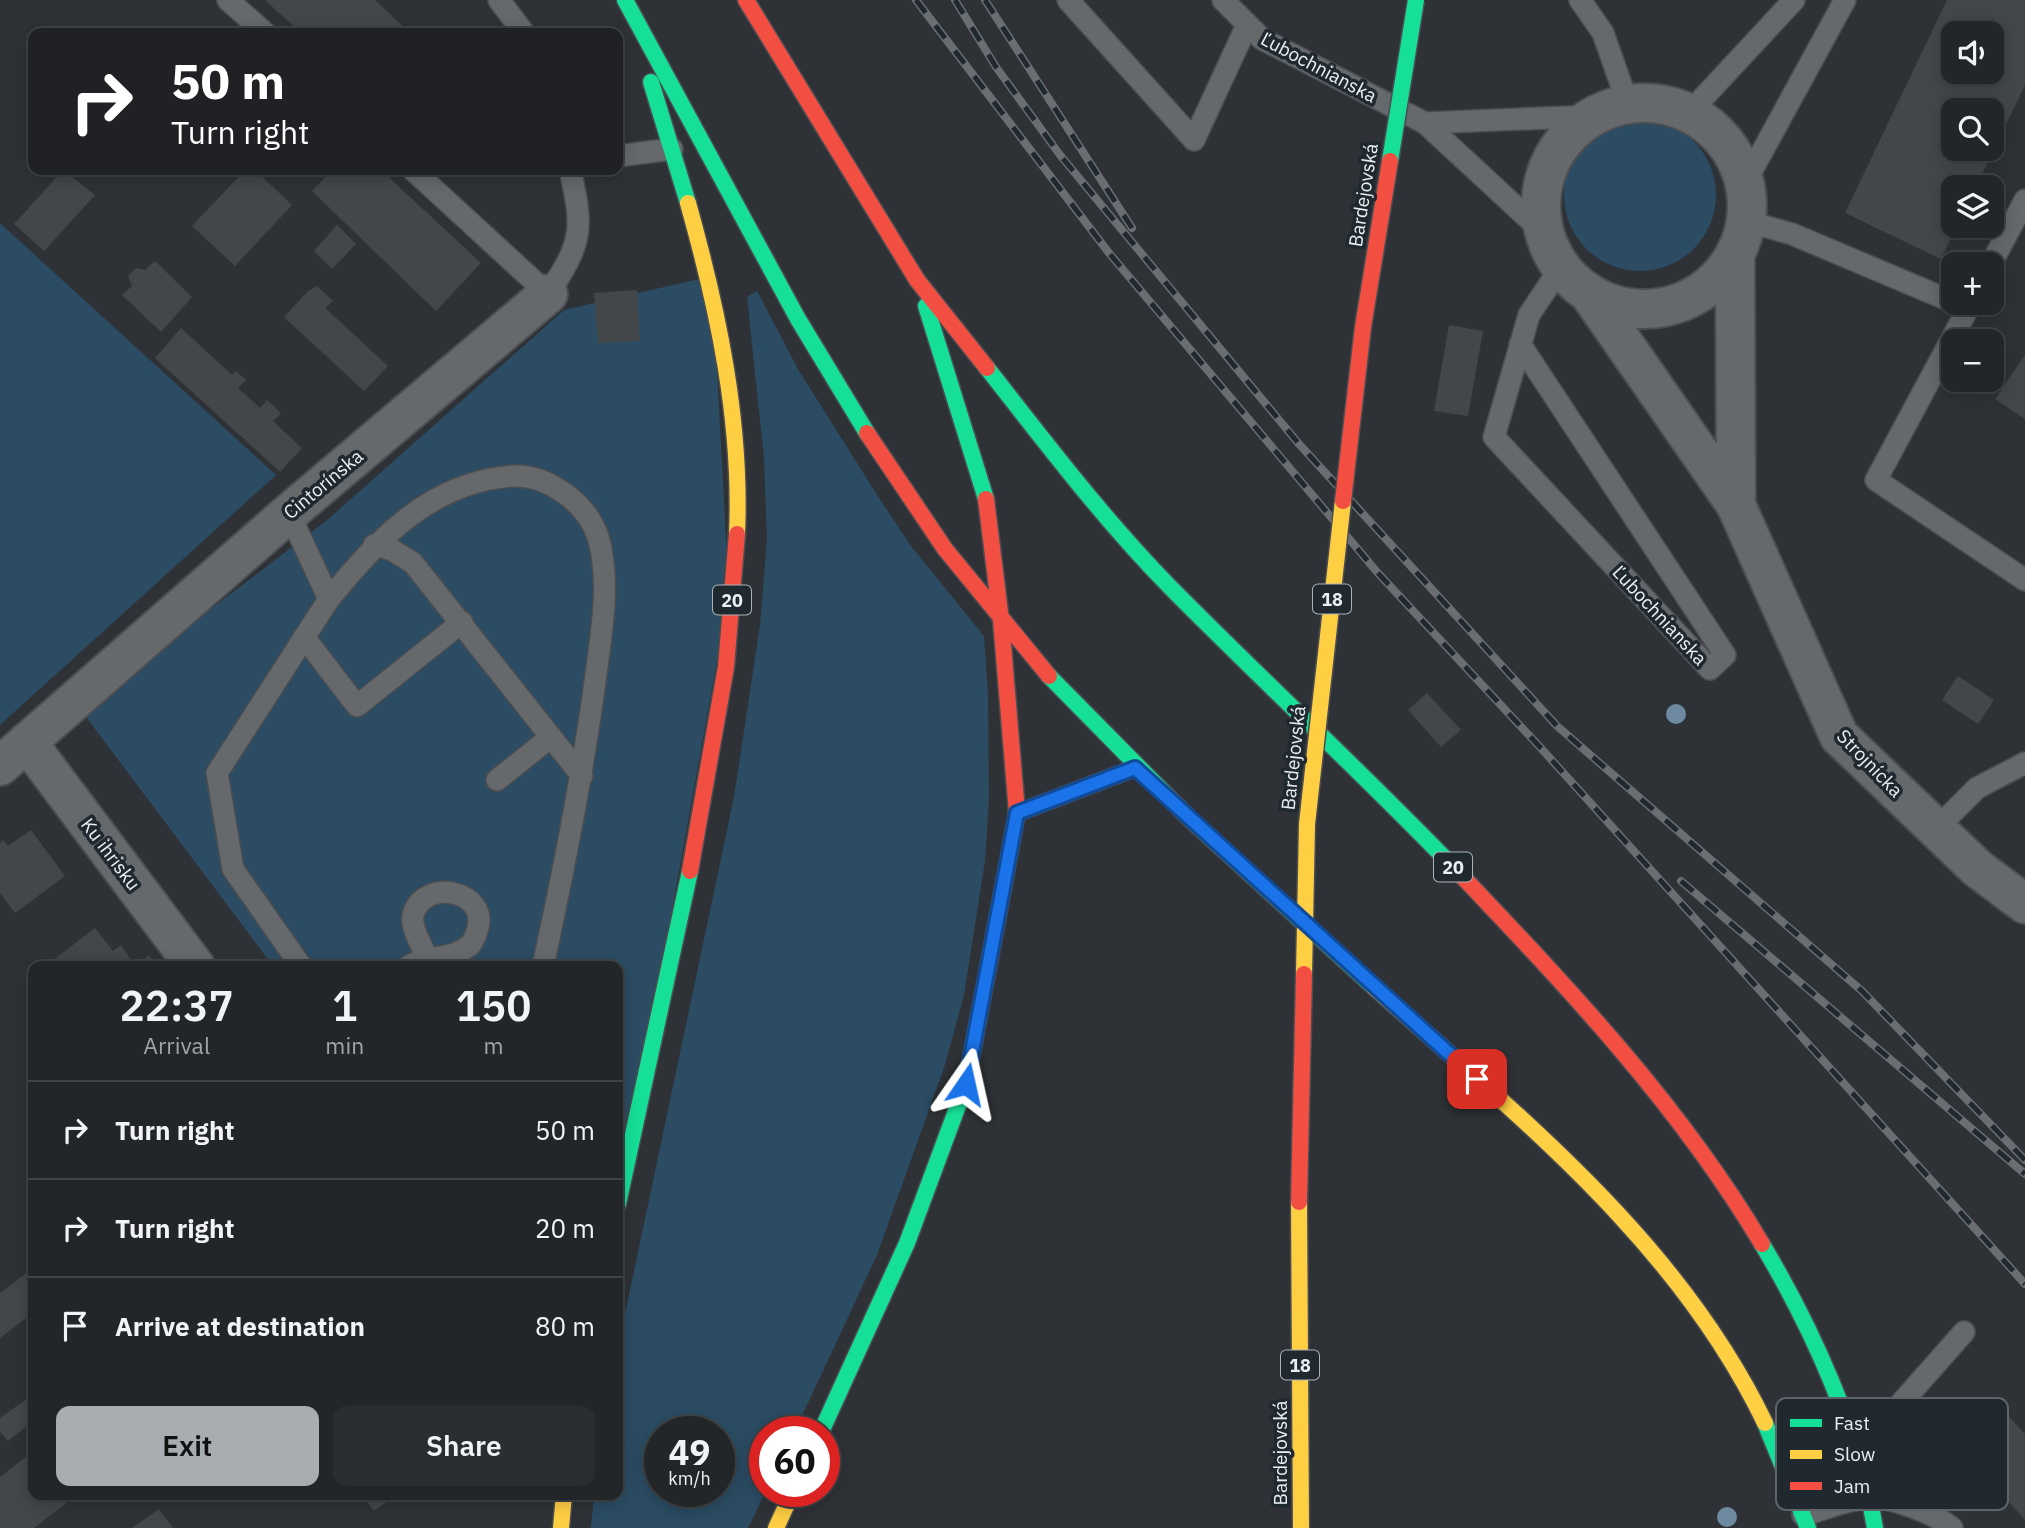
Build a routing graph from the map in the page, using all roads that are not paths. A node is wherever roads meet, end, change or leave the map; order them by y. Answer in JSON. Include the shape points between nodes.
{"nodes":[{"id":1,"x":228,"y":0,"type":"edge"},
{"id":2,"x":499,"y":0,"type":"edge"},
{"id":3,"x":625,"y":0,"type":"edge"},
{"id":4,"x":746,"y":0,"type":"edge"},
{"id":5,"x":1068,"y":0,"type":"edge"},
{"id":6,"x":1223,"y":0,"type":"edge"},
{"id":7,"x":1416,"y":0,"type":"edge"},
{"id":8,"x":1580,"y":0,"type":"edge"},
{"id":9,"x":1794,"y":0,"type":"edge"},
{"id":10,"x":1845,"y":0,"type":"edge"},
{"id":11,"x":1247,"y":25,"type":"junction"},
{"id":12,"x":259,"y":28,"type":"edge"},
{"id":13,"x":520,"y":28,"type":"edge"},
{"id":14,"x":1628,"y":104,"type":"junction"},
{"id":15,"x":1689,"y":113,"type":"junction"},
{"id":16,"x":1593,"y":116,"type":"junction"},
{"id":17,"x":1425,"y":123,"type":"junction"},
{"id":18,"x":672,"y":149,"type":"junction"},
{"id":19,"x":623,"y":155,"type":"edge"},
{"id":20,"x":418,"y":175,"type":"edge"},
{"id":21,"x":571,"y":175,"type":"edge"},
{"id":22,"x":1745,"y":183,"type":"junction"},
{"id":23,"x":2025,"y":200,"type":"edge"},
{"id":24,"x":1740,"y":237,"type":"junction"},
{"id":25,"x":1997,"y":252,"type":"edge"},
{"id":26,"x":1565,"y":264,"type":"junction"},
{"id":27,"x":917,"y":280,"type":"junction"},
{"id":28,"x":548,"y":294,"type":"junction"},
{"id":29,"x":1941,"y":295,"type":"edge"},
{"id":30,"x":1957,"y":315,"type":"edge"},
{"id":31,"x":1520,"y":344,"type":"junction"},
{"id":32,"x":1736,"y":505,"type":"junction"},
{"id":33,"x":289,"y":513,"type":"junction"},
{"id":34,"x":374,"y":545,"type":"junction"},
{"id":35,"x":2025,"y":580,"type":"edge"},
{"id":36,"x":329,"y":599,"type":"junction"},
{"id":37,"x":1001,"y":620,"type":"junction"},
{"id":38,"x":462,"y":622,"type":"junction"},
{"id":39,"x":304,"y":637,"type":"junction"},
{"id":40,"x":551,"y":737,"type":"junction"},
{"id":41,"x":13,"y":754,"type":"edge"},
{"id":42,"x":2025,"y":764,"type":"edge"},
{"id":43,"x":1135,"y":768,"type":"junction"},
{"id":44,"x":582,"y":776,"type":"junction"},
{"id":45,"x":497,"y":780,"type":"dead end"},
{"id":46,"x":1017,"y":813,"type":"junction"},
{"id":47,"x":1936,"y":829,"type":"junction"},
{"id":48,"x":2025,"y":904,"type":"edge"},
{"id":49,"x":191,"y":961,"type":"edge"},
{"id":50,"x":297,"y":961,"type":"edge"},
{"id":51,"x":544,"y":961,"type":"edge"},
{"id":52,"x":623,"y":1181,"type":"edge"},
{"id":53,"x":1964,"y":1332,"type":"dead end"},
{"id":54,"x":1837,"y":1398,"type":"edge"},
{"id":55,"x":1906,"y":1398,"type":"edge"},
{"id":56,"x":828,"y":1416,"type":"edge"},
{"id":57,"x":1776,"y":1447,"type":"edge"},
{"id":58,"x":563,"y":1500,"type":"edge"},
{"id":59,"x":786,"y":1507,"type":"edge"},
{"id":60,"x":1835,"y":1510,"type":"edge"},
{"id":61,"x":1872,"y":1510,"type":"edge"},
{"id":62,"x":1920,"y":1510,"type":"edge"},
{"id":63,"x":1805,"y":1521,"type":"edge"},
{"id":64,"x":561,"y":1528,"type":"edge"},
{"id":65,"x":776,"y":1528,"type":"edge"},
{"id":66,"x":1301,"y":1528,"type":"edge"},
{"id":67,"x":1875,"y":1528,"type":"edge"},
{"id":68,"x":1952,"y":1528,"type":"edge"}],
"edges":[{"from":1,"to":12,"type":"lane"},
{"from":2,"to":13,"type":"lane"},
{"from":3,"to":18,"type":"main road","number":"20"},
{"from":3,"to":37,"type":"main road","number":"20","via":[[808,335],[898,485]]},
{"from":4,"to":27,"type":"main road","number":"20"},
{"from":5,"to":11,"type":"lane","via":[[1194,140]]},
{"from":6,"to":11,"type":"lane","name":"Ľubochnianska"},
{"from":7,"to":66,"type":"main road","name":"Bardejovská","number":"18","bridge":true,"via":[[1363,327],[1307,824],[1299,1202]]},
{"from":8,"to":14,"type":"lane","via":[[1603,33]]},
{"from":9,"to":15,"type":"lane"},
{"from":10,"to":22,"type":"lane"},
{"from":11,"to":17,"type":"lane","name":"Ľubochnianska","via":[[1291,56]]},
{"from":14,"to":15,"type":"street","via":[[1665,104]]},
{"from":14,"to":16,"type":"street"},
{"from":15,"to":22,"type":"street","via":[[1725,141]]},
{"from":16,"to":17,"type":"lane"},
{"from":16,"to":26,"type":"street","via":[[1566,138],[1549,167],[1541,200]]},
{"from":17,"to":26,"type":"lane"},
{"from":18,"to":19,"type":"lane"},
{"from":18,"to":52,"type":"main road","number":"20","via":[[719,323],[734,434],[737,530],[730,654],[691,867]]},
{"from":20,"to":28,"type":"lane"},
{"from":21,"to":28,"type":"lane","name":"Cintorínska","via":[[580,233],[574,255]]},
{"from":22,"to":24,"type":"street"},
{"from":23,"to":25,"type":"lane"},
{"from":24,"to":26,"type":"street","via":[[1705,289],[1677,303],[1631,308]]},
{"from":24,"to":29,"type":"lane","via":[[1792,234]]},
{"from":24,"to":32,"type":"street"},
{"from":26,"to":31,"type":"lane","name":"Ľubochnianska","via":[[1529,315]]},
{"from":26,"to":32,"type":"street"},
{"from":27,"to":37,"type":"main road","number":"20","via":[[984,486]]},
{"from":27,"to":54,"type":"main road","number":"20","via":[[1124,537],[1401,812],[1632,1060],[1727,1185],[1792,1294]]},
{"from":28,"to":33,"type":"street","name":"Cintorínska"},
{"from":30,"to":35,"type":"lane","via":[[1876,480]]},
{"from":31,"to":31,"type":"lane","name":"Ľubochnianska","via":[[1494,437],[1710,669],[1725,655]]},
{"from":32,"to":47,"type":"street","name":"Strojnícka","via":[[1839,736]]},
{"from":33,"to":36,"type":"lane"},
{"from":33,"to":41,"type":"street","name":"Cintorínska"},
{"from":34,"to":36,"type":"lane"},
{"from":34,"to":38,"type":"lane","via":[[413,563]]},
{"from":34,"to":44,"type":"lane","via":[[416,510],[459,487],[492,478],[525,475],[545,482],[580,509],[597,535],[603,612]]},
{"from":36,"to":39,"type":"lane"},
{"from":37,"to":43,"type":"main road","number":"20"},
{"from":37,"to":46,"type":"main road","number":"20"},
{"from":38,"to":39,"type":"lane","via":[[357,706]]},
{"from":38,"to":40,"type":"lane"},
{"from":39,"to":50,"type":"lane","via":[[217,773],[233,869]]},
{"from":40,"to":44,"type":"lane"},
{"from":40,"to":45,"type":"lane"},
{"from":41,"to":49,"type":"street","name":"Ku ihrisku"},
{"from":42,"to":47,"type":"lane","via":[[1977,789]]},
{"from":43,"to":46,"type":"main road"},
{"from":43,"to":57,"type":"main road","number":"20","via":[[1515,1113],[1640,1236],[1726,1354]]},
{"from":44,"to":51,"type":"lane"},
{"from":46,"to":56,"type":"main road","number":"20","via":[[966,1084],[907,1243]]},
{"from":47,"to":48,"type":"street","name":"Strojnícka"},
{"from":53,"to":55,"type":"lane"},
{"from":58,"to":64,"type":"main road"},
{"from":59,"to":65,"type":"main road"},
{"from":60,"to":63,"type":"lane"},
{"from":61,"to":67,"type":"main road","number":"20"},
{"from":62,"to":68,"type":"lane"}]}
